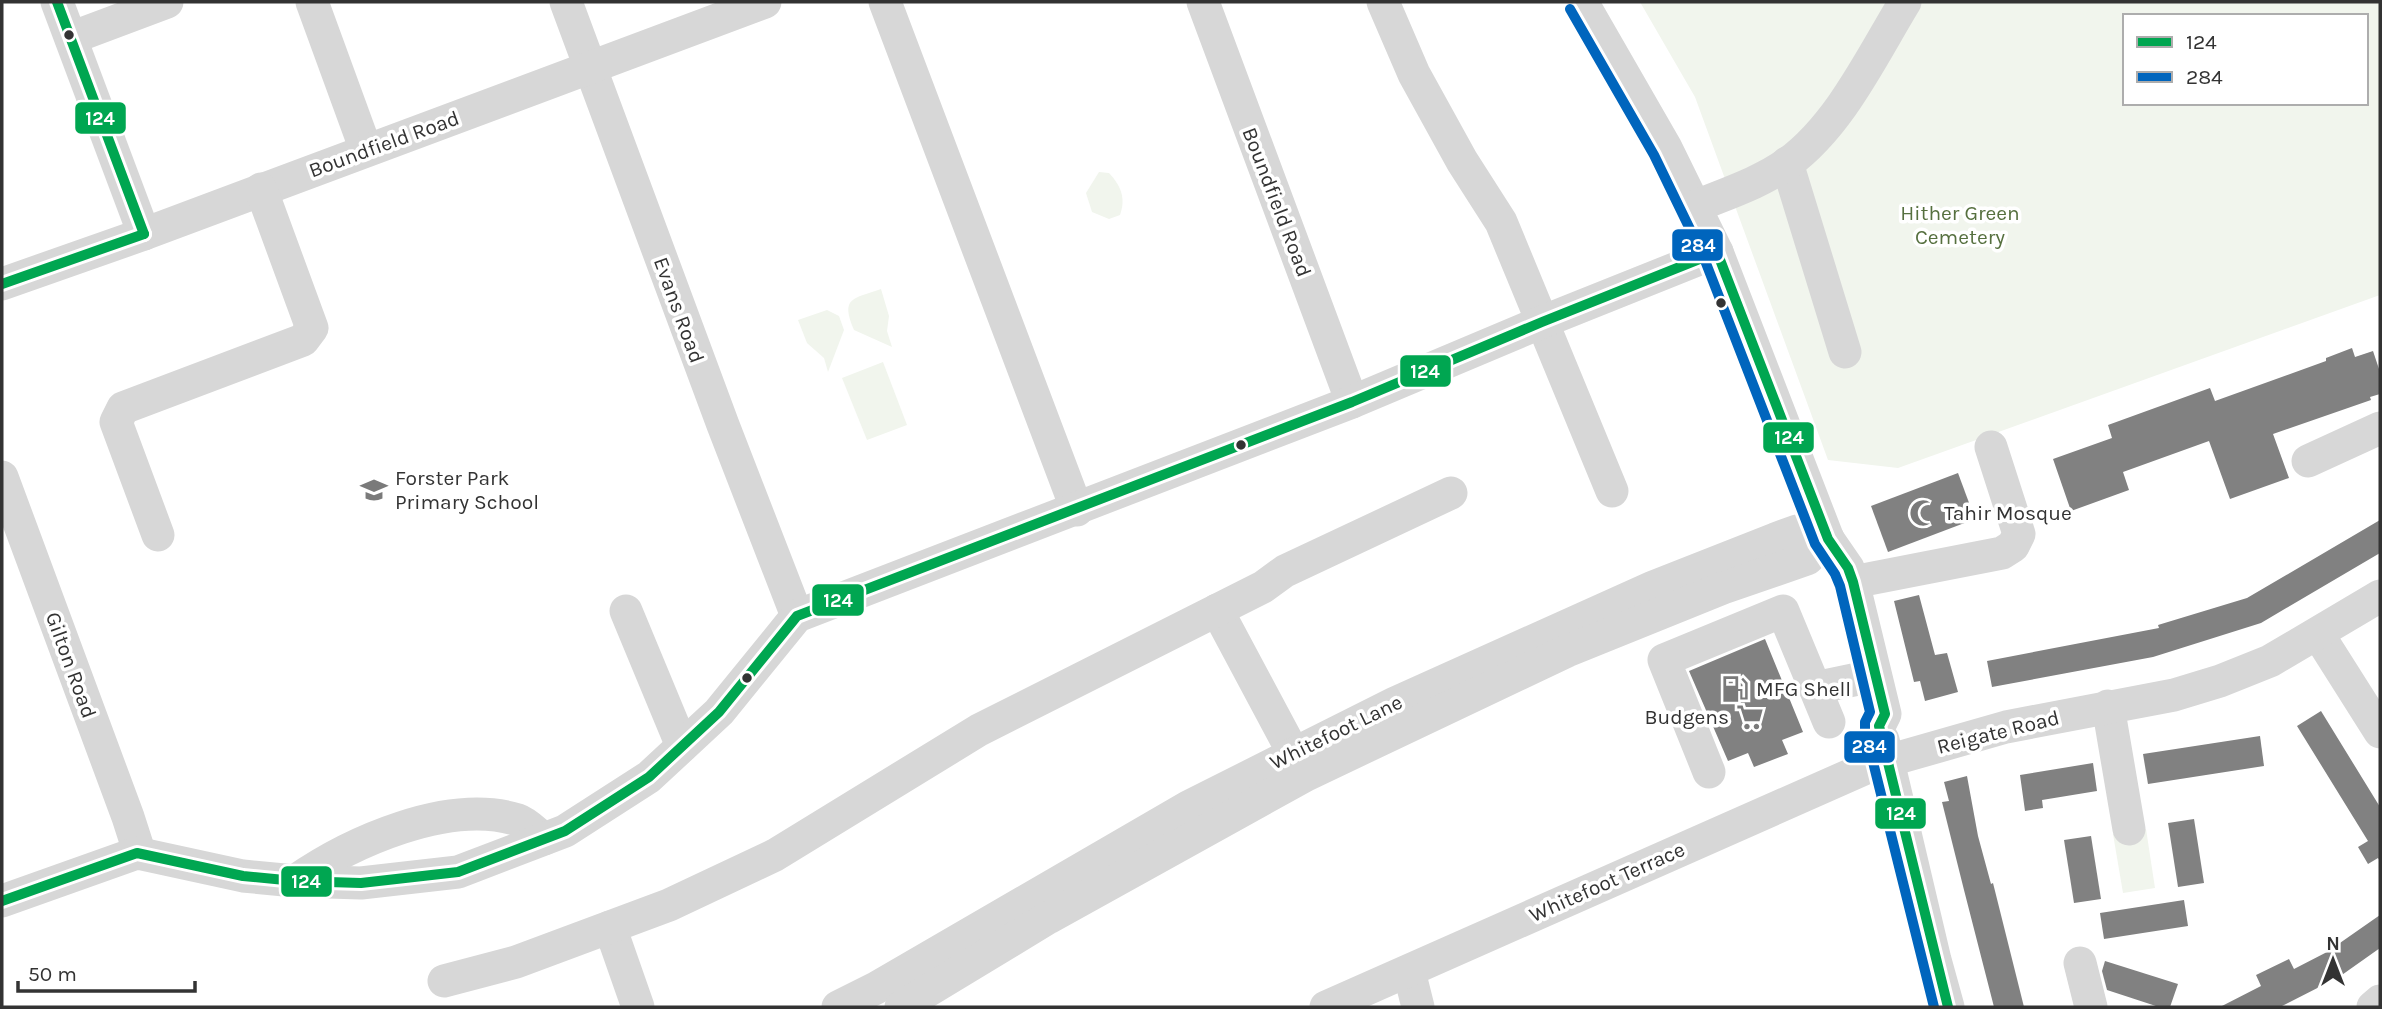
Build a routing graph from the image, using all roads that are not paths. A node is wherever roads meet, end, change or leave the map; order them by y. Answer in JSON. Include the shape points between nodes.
{"nodes":[{"id":1,"x":57,"y":2,"type":"edge"},
{"id":2,"x":165,"y":2,"type":"edge"},
{"id":3,"x":312,"y":2,"type":"edge"},
{"id":4,"x":566,"y":2,"type":"edge"},
{"id":5,"x":765,"y":2,"type":"edge"},
{"id":6,"x":885,"y":2,"type":"edge"},
{"id":7,"x":1203,"y":2,"type":"edge"},
{"id":8,"x":1383,"y":2,"type":"edge"},
{"id":9,"x":1582,"y":2,"type":"edge"},
{"id":10,"x":1905,"y":2,"type":"edge"},
{"id":11,"x":71,"y":38,"type":"junction"},
{"id":12,"x":591,"y":67,"type":"junction"},
{"id":13,"x":366,"y":150,"type":"junction"},
{"id":14,"x":1787,"y":163,"type":"junction"},
{"id":15,"x":261,"y":189,"type":"junction"},
{"id":16,"x":1694,"y":207,"type":"junction"},
{"id":17,"x":144,"y":234,"type":"junction"},
{"id":18,"x":1717,"y":252,"type":"junction"},
{"id":19,"x":2,"y":284,"type":"edge"},
{"id":20,"x":1542,"y":322,"type":"junction"},
{"id":21,"x":1845,"y":352,"type":"dead end"},
{"id":22,"x":1352,"y":402,"type":"junction"},
{"id":23,"x":2380,"y":428,"type":"edge"},
{"id":24,"x":1991,"y":447,"type":"dead end"},
{"id":25,"x":2308,"y":461,"type":"dead end"},
{"id":26,"x":2,"y":477,"type":"edge"},
{"id":27,"x":1612,"y":491,"type":"dead end"},
{"id":28,"x":1451,"y":493,"type":"dead end"},
{"id":29,"x":1077,"y":510,"type":"junction"},
{"id":30,"x":158,"y":535,"type":"dead end"},
{"id":31,"x":1828,"y":539,"type":"junction"},
{"id":32,"x":1853,"y":582,"type":"junction"},
{"id":33,"x":2380,"y":596,"type":"edge"},
{"id":34,"x":1217,"y":610,"type":"junction"},
{"id":35,"x":626,"y":611,"type":"dead end"},
{"id":36,"x":1666,"y":611,"type":"junction"},
{"id":37,"x":797,"y":616,"type":"junction"},
{"id":38,"x":2318,"y":634,"type":"junction"},
{"id":39,"x":1683,"y":652,"type":"junction"},
{"id":40,"x":1858,"y":680,"type":"junction"},
{"id":41,"x":1815,"y":688,"type":"junction"},
{"id":42,"x":2108,"y":706,"type":"junction"},
{"id":43,"x":1829,"y":722,"type":"dead end"},
{"id":44,"x":1880,"y":726,"type":"junction"},
{"id":45,"x":2380,"y":732,"type":"edge"},
{"id":46,"x":682,"y":746,"type":"junction"},
{"id":47,"x":1889,"y":761,"type":"junction"},
{"id":48,"x":1299,"y":764,"type":"junction"},
{"id":49,"x":1709,"y":772,"type":"dead end"},
{"id":50,"x":2129,"y":829,"type":"dead end"},
{"id":51,"x":544,"y":839,"type":"junction"},
{"id":52,"x":136,"y":853,"type":"junction"},
{"id":53,"x":295,"y":881,"type":"junction"},
{"id":54,"x":2,"y":901,"type":"edge"},
{"id":55,"x":610,"y":927,"type":"junction"},
{"id":56,"x":2080,"y":963,"type":"dead end"},
{"id":57,"x":1409,"y":971,"type":"junction"},
{"id":58,"x":444,"y":981,"type":"dead end"},
{"id":59,"x":2380,"y":1001,"type":"edge"},
{"id":60,"x":1337,"y":1005,"type":"edge"},
{"id":61,"x":638,"y":1007,"type":"edge"},
{"id":62,"x":838,"y":1007,"type":"edge"},
{"id":63,"x":901,"y":1007,"type":"edge"},
{"id":64,"x":1418,"y":1007,"type":"edge"},
{"id":65,"x":1948,"y":1007,"type":"edge"},
{"id":66,"x":2091,"y":1007,"type":"edge"},
{"id":67,"x":2372,"y":1007,"type":"edge"}],
"edges":[{"from":1,"to":11,"type":"street"},
{"from":2,"to":11,"type":"street"},
{"from":3,"to":13,"type":"street"},
{"from":4,"to":12,"type":"street","name":"Evans Road"},
{"from":5,"to":12,"type":"street","name":"Boundfield Road"},
{"from":6,"to":29,"type":"street"},
{"from":7,"to":22,"type":"street","name":"Boundfield Road"},
{"from":8,"to":20,"type":"street","via":[[1414,74],[1501,222]]},
{"from":9,"to":16,"type":"street","via":[[1666,148]]},
{"from":10,"to":14,"type":"street","via":[[1833,118]]},
{"from":11,"to":17,"type":"street"},
{"from":12,"to":13,"type":"street","name":"Boundfield Road"},
{"from":12,"to":37,"type":"street","name":"Evans Road"},
{"from":13,"to":15,"type":"street","name":"Boundfield Road"},
{"from":14,"to":16,"type":"street"},
{"from":14,"to":21,"type":"street"},
{"from":15,"to":17,"type":"street","name":"Boundfield Road"},
{"from":15,"to":30,"type":"street","via":[[312,328],[303,340],[123,408],[116,422]]},
{"from":16,"to":18,"type":"street"},
{"from":17,"to":19,"type":"street","name":"Boundfield Road"},
{"from":18,"to":20,"type":"street"},
{"from":18,"to":31,"type":"street"},
{"from":20,"to":22,"type":"street"},
{"from":20,"to":27,"type":"street"},
{"from":22,"to":29,"type":"street"},
{"from":23,"to":25,"type":"street"},
{"from":24,"to":32,"type":"street","via":[[2019,534],[2013,546],[2002,553]]},
{"from":26,"to":52,"type":"street","name":"Gilton Road","via":[[128,817]]},
{"from":28,"to":34,"type":"street","via":[[1285,571]]},
{"from":29,"to":37,"type":"street"},
{"from":31,"to":32,"type":"street"},
{"from":31,"to":36,"type":"street","name":"Whitefoot Lane","via":[[1807,559]]},
{"from":31,"to":40,"type":"street","via":[[1828,571]]},
{"from":31,"to":48,"type":"street","name":"Whitefoot Lane","via":[[1797,531],[1653,587],[1475,665]]},
{"from":32,"to":44,"type":"street","via":[[1885,714]]},
{"from":33,"to":38,"type":"street","name":"Reigate Road"},
{"from":34,"to":48,"type":"street"},
{"from":34,"to":55,"type":"street","via":[[979,730],[775,855]]},
{"from":35,"to":46,"type":"street"},
{"from":36,"to":39,"type":"street"},
{"from":36,"to":48,"type":"street","name":"Whitefoot Lane"},
{"from":37,"to":46,"type":"street","via":[[719,712]]},
{"from":38,"to":42,"type":"street","name":"Reigate Road","via":[[2270,661],[2220,681],[2174,695]]},
{"from":38,"to":45,"type":"street"},
{"from":39,"to":41,"type":"street","via":[[1783,611]]},
{"from":39,"to":49,"type":"street","via":[[1664,660]]},
{"from":40,"to":41,"type":"street"},
{"from":40,"to":44,"type":"street","via":[[1868,718]]},
{"from":41,"to":43,"type":"street"},
{"from":42,"to":47,"type":"street","name":"Reigate Road","via":[[2006,727]]},
{"from":42,"to":50,"type":"street"},
{"from":44,"to":47,"type":"street"},
{"from":46,"to":51,"type":"street","via":[[649,777],[565,831]]},
{"from":47,"to":57,"type":"street","name":"Whitefoot Terrace"},
{"from":47,"to":65,"type":"street"},
{"from":48,"to":62,"type":"street","name":"Whitefoot Lane","via":[[1188,807]]},
{"from":48,"to":63,"type":"street","name":"Whitefoot Lane"},
{"from":51,"to":53,"type":"street","via":[[458,872],[360,883]]},
{"from":51,"to":53,"type":"street","via":[[520,821],[458,815],[359,843]]},
{"from":52,"to":53,"type":"street","via":[[213,871]]},
{"from":52,"to":54,"type":"street"},
{"from":55,"to":58,"type":"street","via":[[516,962]]},
{"from":55,"to":61,"type":"street"},
{"from":56,"to":66,"type":"street"},
{"from":57,"to":60,"type":"street","name":"Whitefoot Terrace"},
{"from":57,"to":64,"type":"street"},
{"from":59,"to":67,"type":"street"}]}
